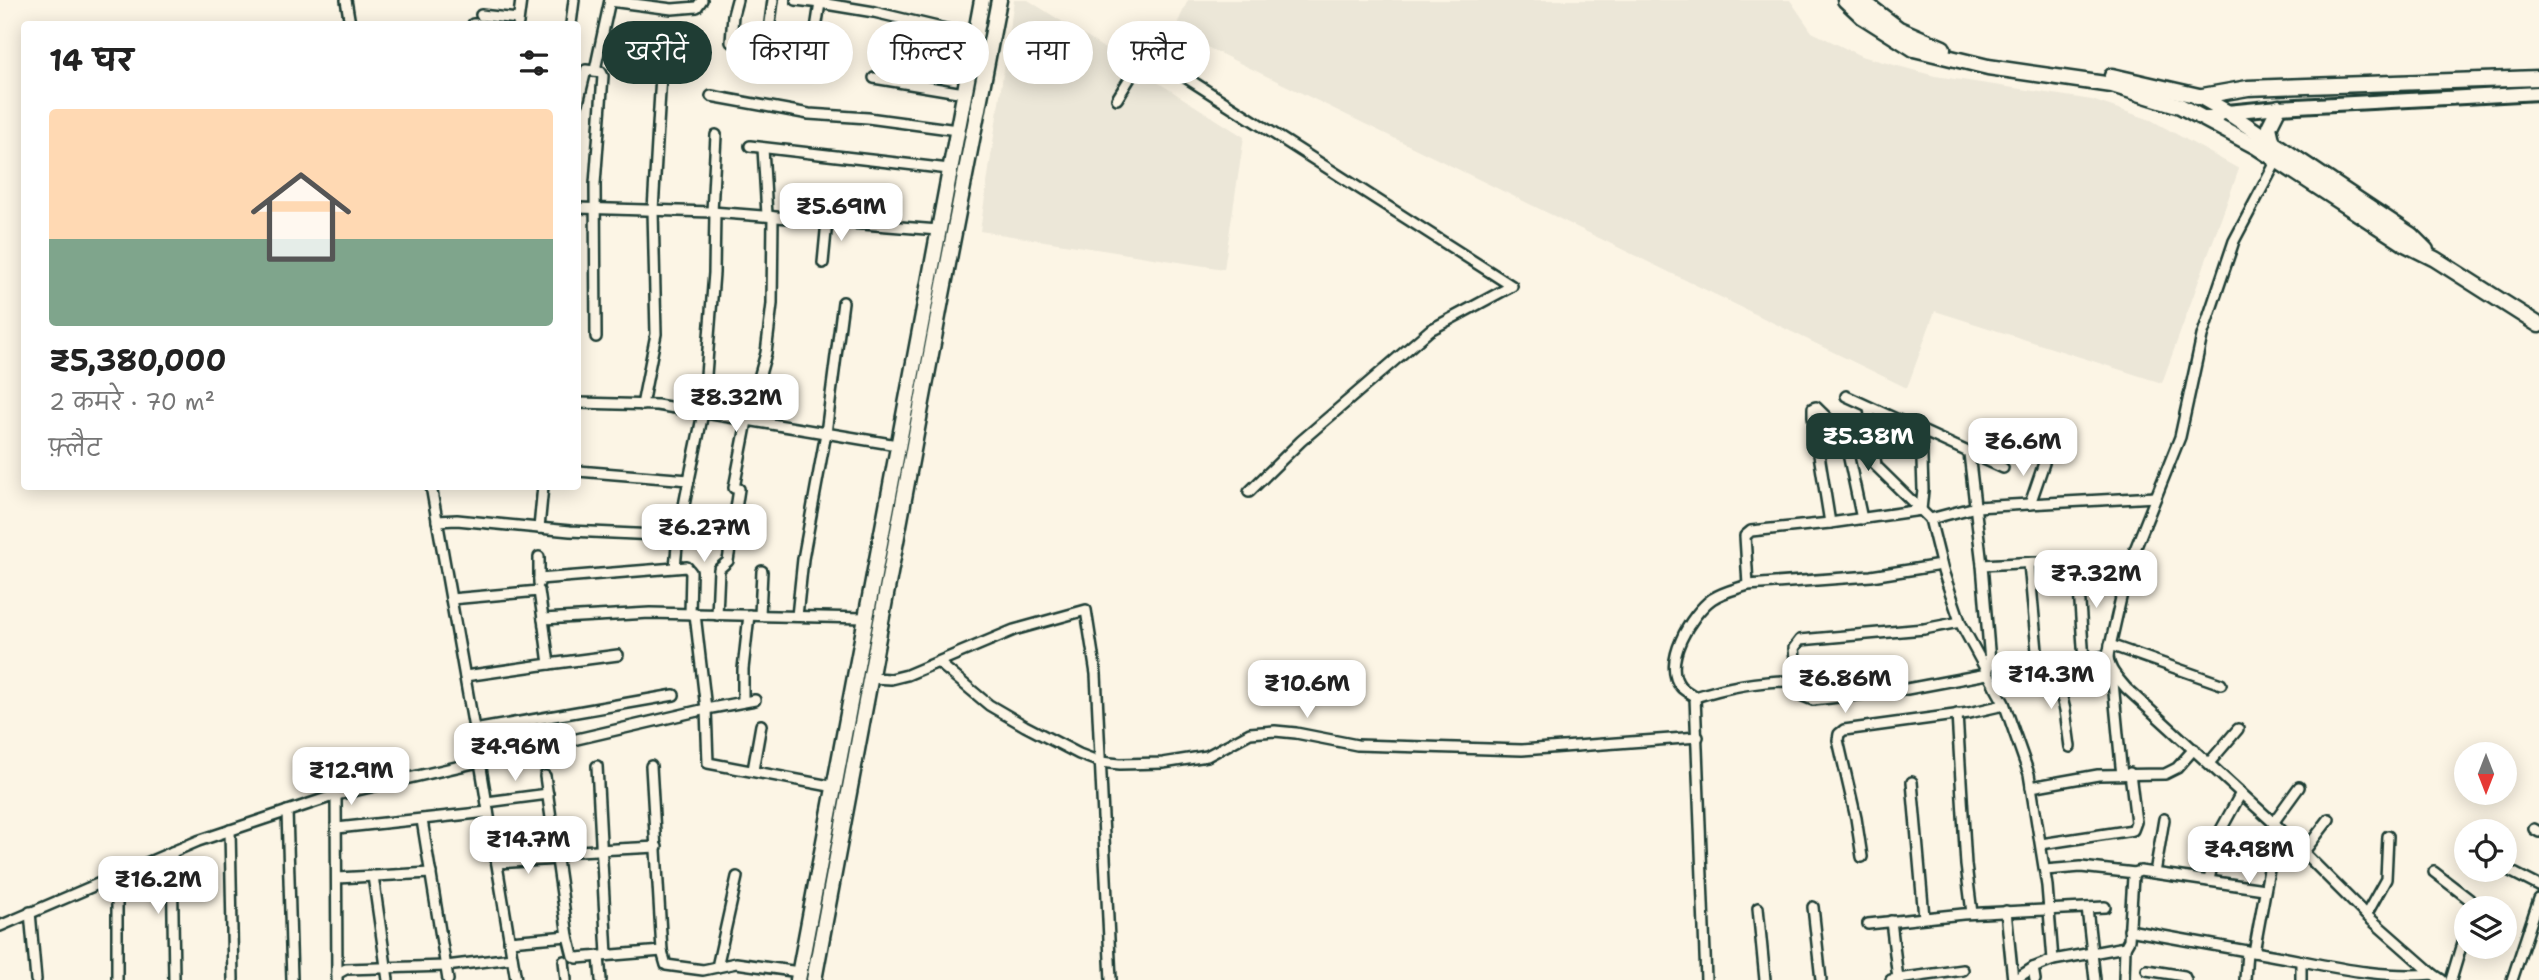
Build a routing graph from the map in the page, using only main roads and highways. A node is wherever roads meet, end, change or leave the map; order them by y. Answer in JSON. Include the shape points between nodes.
{"nodes":[{"id":1,"x":982,"y":0,"type":"edge"},
{"id":2,"x":999,"y":0,"type":"edge"},
{"id":3,"x":1845,"y":0,"type":"edge"},
{"id":4,"x":1861,"y":0,"type":"edge"},
{"id":5,"x":2539,"y":78,"type":"edge"},
{"id":6,"x":2539,"y":93,"type":"edge"},
{"id":7,"x":2199,"y":96,"type":"junction"},
{"id":8,"x":2180,"y":106,"type":"junction"},
{"id":9,"x":2279,"y":107,"type":"junction"},
{"id":10,"x":2227,"y":112,"type":"junction"},
{"id":11,"x":2205,"y":119,"type":"junction"},
{"id":12,"x":2273,"y":144,"type":"junction"},
{"id":13,"x":2435,"y":259,"type":"junction"},
{"id":14,"x":2539,"y":325,"type":"edge"},
{"id":15,"x":798,"y":976,"type":"edge"},
{"id":16,"x":814,"y":980,"type":"edge"}],
"edges":[{"from":1,"to":15,"type":"main road"},
{"from":2,"to":16,"type":"main road"},
{"from":3,"to":8,"type":"main road","via":[[1914,49],[1988,67],[2112,85]]},
{"from":4,"to":7,"type":"main road","via":[[1899,29],[1956,52],[2107,75]]},
{"from":5,"to":7,"type":"main road","via":[[2248,88]]},
{"from":6,"to":9,"type":"main road"},
{"from":7,"to":8,"type":"main road"},
{"from":7,"to":10,"type":"main road"},
{"from":8,"to":11,"type":"main road"},
{"from":9,"to":10,"type":"main road"},
{"from":9,"to":12,"type":"main road","via":[[2269,127]]},
{"from":10,"to":11,"type":"main road"},
{"from":10,"to":12,"type":"main road"},
{"from":11,"to":13,"type":"main road"},
{"from":12,"to":13,"type":"main road","via":[[2411,235]]},
{"from":13,"to":14,"type":"main road"}]}
